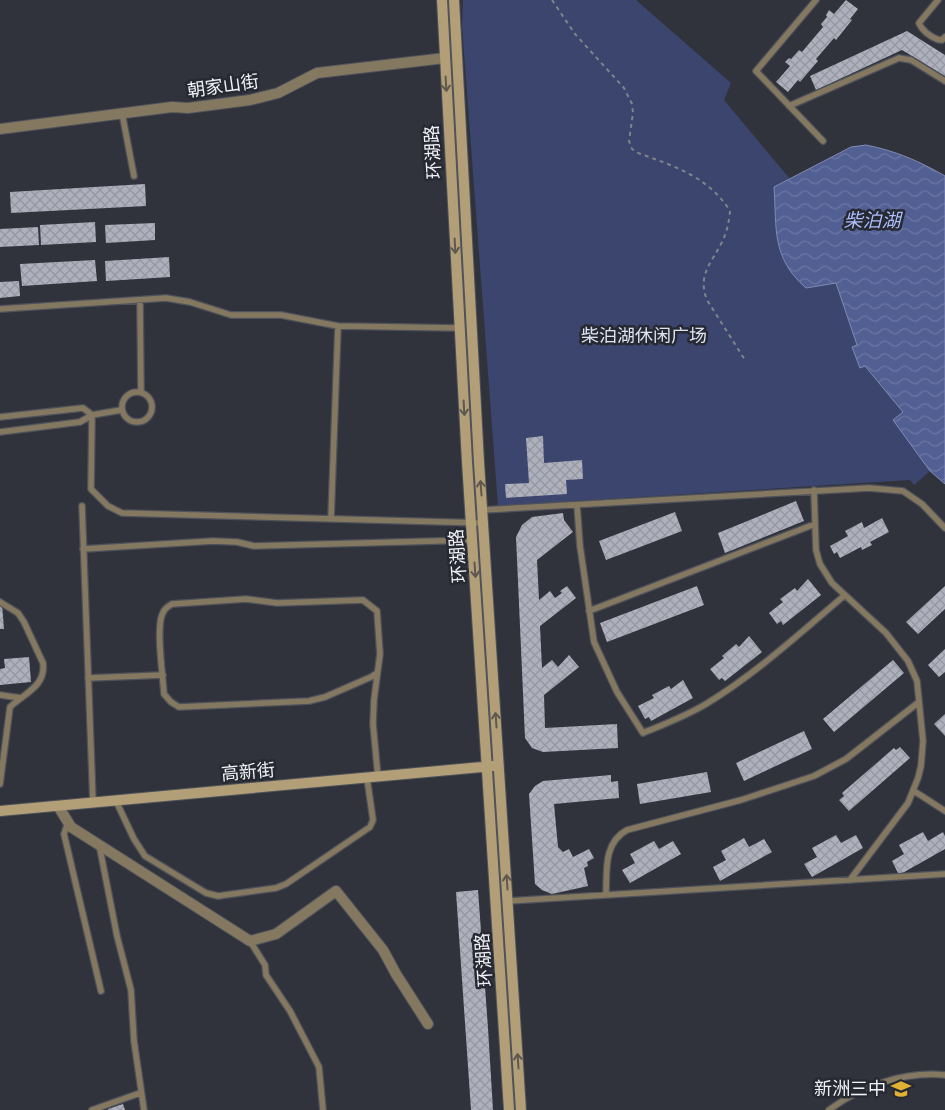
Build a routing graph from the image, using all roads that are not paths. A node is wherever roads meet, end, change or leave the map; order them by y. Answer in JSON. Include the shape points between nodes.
{"nodes":[{"id":1,"x":442,"y":0,"type":"edge"},
{"id":2,"x":454,"y":0,"type":"edge"},
{"id":3,"x":816,"y":0,"type":"edge"},
{"id":4,"x":938,"y":0,"type":"edge"},
{"id":5,"x":945,"y":37,"type":"edge"},
{"id":6,"x":445,"y":58,"type":"junction"},
{"id":7,"x":945,"y":81,"type":"edge"},
{"id":8,"x":789,"y":106,"type":"junction"},
{"id":9,"x":122,"y":113,"type":"junction"},
{"id":10,"x":0,"y":129,"type":"edge"},
{"id":11,"x":823,"y":141,"type":"dead end"},
{"id":12,"x":134,"y":176,"type":"dead end"},
{"id":13,"x":140,"y":300,"type":"junction"},
{"id":14,"x":0,"y":309,"type":"edge"},
{"id":15,"x":338,"y":326,"type":"junction"},
{"id":16,"x":460,"y":328,"type":"junction"},
{"id":17,"x":141,"y":392,"type":"junction"},
{"id":18,"x":122,"y":410,"type":"junction"},
{"id":19,"x":92,"y":415,"type":"junction"},
{"id":20,"x":0,"y":417,"type":"edge"},
{"id":21,"x":0,"y":432,"type":"edge"},
{"id":22,"x":814,"y":490,"type":"junction"},
{"id":23,"x":577,"y":505,"type":"junction"},
{"id":24,"x":82,"y":506,"type":"dead end"},
{"id":25,"x":482,"y":510,"type":"junction"},
{"id":26,"x":331,"y":519,"type":"junction"},
{"id":27,"x":472,"y":522,"type":"junction"},
{"id":28,"x":483,"y":523,"type":"junction"},
{"id":29,"x":815,"y":524,"type":"junction"},
{"id":30,"x":945,"y":528,"type":"edge"},
{"id":31,"x":473,"y":540,"type":"junction"},
{"id":32,"x":83,"y":549,"type":"junction"},
{"id":33,"x":845,"y":594,"type":"junction"},
{"id":34,"x":0,"y":602,"type":"edge"},
{"id":35,"x":589,"y":611,"type":"junction"},
{"id":36,"x":377,"y":673,"type":"junction"},
{"id":37,"x":163,"y":676,"type":"junction"},
{"id":38,"x":88,"y":678,"type":"junction"},
{"id":39,"x":0,"y":695,"type":"edge"},
{"id":40,"x":21,"y":698,"type":"junction"},
{"id":41,"x":919,"y":702,"type":"junction"},
{"id":42,"x":499,"y":766,"type":"junction"},
{"id":43,"x":488,"y":767,"type":"junction"},
{"id":44,"x":378,"y":777,"type":"junction"},
{"id":45,"x":367,"y":778,"type":"junction"},
{"id":46,"x":0,"y":784,"type":"edge"},
{"id":47,"x":914,"y":791,"type":"junction"},
{"id":48,"x":116,"y":801,"type":"junction"},
{"id":49,"x":94,"y":803,"type":"junction"},
{"id":50,"x":58,"y":806,"type":"junction"},
{"id":51,"x":0,"y":811,"type":"edge"},
{"id":52,"x":945,"y":811,"type":"edge"},
{"id":53,"x":68,"y":822,"type":"junction"},
{"id":54,"x":99,"y":844,"type":"junction"},
{"id":55,"x":945,"y":874,"type":"edge"},
{"id":56,"x":850,"y":880,"type":"junction"},
{"id":57,"x":606,"y":895,"type":"junction"},
{"id":58,"x":508,"y":901,"type":"junction"},
{"id":59,"x":250,"y":941,"type":"junction"},
{"id":60,"x":101,"y":992,"type":"dead end"},
{"id":61,"x":428,"y":1024,"type":"dead end"},
{"id":62,"x":945,"y":1075,"type":"edge"},
{"id":63,"x":140,"y":1093,"type":"junction"},
{"id":64,"x":92,"y":1110,"type":"edge"},
{"id":65,"x":144,"y":1110,"type":"edge"},
{"id":66,"x":323,"y":1110,"type":"edge"},
{"id":67,"x":509,"y":1110,"type":"edge"},
{"id":68,"x":521,"y":1110,"type":"edge"},
{"id":69,"x":829,"y":1110,"type":"edge"}],
"edges":[{"from":1,"to":6,"type":"street","name":"环湖路"},
{"from":25,"to":2,"type":"street","name":"环湖路","one_way":true},
{"from":3,"to":8,"type":"lane","via":[[756,71]]},
{"from":4,"to":5,"type":"lane","via":[[919,23],[937,40]]},
{"from":6,"to":9,"type":"street","name":"朝家山街","via":[[316,73],[285,90],[250,100]]},
{"from":6,"to":16,"type":"street","name":"环湖路","one_way":true},
{"from":7,"to":8,"type":"lane","via":[[910,60],[899,58]]},
{"from":8,"to":11,"type":"lane"},
{"from":9,"to":10,"type":"street","name":"朝家山街"},
{"from":9,"to":12,"type":"lane"},
{"from":13,"to":14,"type":"lane"},
{"from":13,"to":15,"type":"lane","via":[[178,299],[231,316],[281,314]]},
{"from":13,"to":17,"type":"lane"},
{"from":15,"to":16,"type":"lane"},
{"from":15,"to":26,"type":"lane"},
{"from":16,"to":27,"type":"street","name":"环湖路","one_way":true},
{"from":17,"to":18,"type":"lane","via":[[132,392],[124,397]]},
{"from":17,"to":18,"type":"lane","via":[[151,401],[148,417],[133,422]]},
{"from":18,"to":19,"type":"lane"},
{"from":19,"to":20,"type":"lane","via":[[83,408]]},
{"from":19,"to":21,"type":"lane","via":[[80,422]]},
{"from":19,"to":26,"type":"lane","via":[[91,489],[108,506],[122,513]]},
{"from":22,"to":23,"type":"lane"},
{"from":22,"to":29,"type":"lane"},
{"from":22,"to":30,"type":"lane","via":[[869,488],[903,491],[922,504]]},
{"from":23,"to":25,"type":"lane"},
{"from":23,"to":35,"type":"lane"},
{"from":24,"to":32,"type":"lane"},
{"from":25,"to":28,"type":"street","name":"环湖路"},
{"from":26,"to":27,"type":"lane"},
{"from":27,"to":28,"type":"lane"},
{"from":27,"to":31,"type":"street","name":"环湖路"},
{"from":42,"to":28,"type":"street","name":"环湖路","one_way":true},
{"from":29,"to":33,"type":"lane","via":[[820,564],[832,583]]},
{"from":29,"to":35,"type":"lane"},
{"from":31,"to":32,"type":"lane","via":[[254,546],[213,540]]},
{"from":31,"to":43,"type":"street","name":"环湖路","one_way":true},
{"from":32,"to":38,"type":"lane"},
{"from":33,"to":35,"type":"lane","via":[[727,690],[682,717],[643,733],[617,692],[594,642]]},
{"from":33,"to":41,"type":"lane","via":[[902,652],[917,681]]},
{"from":34,"to":40,"type":"lane","via":[[18,613],[43,663],[44,674],[39,683]]},
{"from":36,"to":37,"type":"lane","via":[[325,697],[309,700],[179,708],[164,694]]},
{"from":36,"to":37,"type":"lane","via":[[380,654],[377,611],[368,602],[277,603],[246,599],[172,604],[165,608],[160,629]]},
{"from":36,"to":44,"type":"lane","via":[[373,724]]},
{"from":37,"to":38,"type":"lane"},
{"from":38,"to":49,"type":"lane"},
{"from":39,"to":40,"type":"lane"},
{"from":40,"to":46,"type":"lane","via":[[10,707]]},
{"from":41,"to":47,"type":"lane","via":[[923,754]]},
{"from":41,"to":57,"type":"lane","via":[[846,759],[814,776],[622,833],[608,854]]},
{"from":42,"to":43,"type":"street","name":"高新街"},
{"from":58,"to":42,"type":"street","name":"环湖路","one_way":true},
{"from":43,"to":44,"type":"street","name":"高新街"},
{"from":43,"to":67,"type":"street","name":"环湖路"},
{"from":44,"to":45,"type":"street","name":"高新街"},
{"from":45,"to":48,"type":"street","name":"高新街"},
{"from":45,"to":48,"type":"lane","via":[[373,820],[370,827],[286,884],[218,896],[206,893],[145,856]]},
{"from":47,"to":52,"type":"lane"},
{"from":47,"to":56,"type":"lane","via":[[900,815]]},
{"from":48,"to":49,"type":"street","name":"高新街"},
{"from":49,"to":50,"type":"street","name":"高新街"},
{"from":50,"to":51,"type":"street","name":"高新街"},
{"from":50,"to":53,"type":"street"},
{"from":53,"to":54,"type":"street"},
{"from":53,"to":60,"type":"lane","via":[[64,834]]},
{"from":54,"to":59,"type":"street"},
{"from":54,"to":63,"type":"lane","via":[[130,990]]},
{"from":55,"to":56,"type":"lane"},
{"from":56,"to":57,"type":"lane"},
{"from":57,"to":58,"type":"lane"},
{"from":68,"to":58,"type":"street","name":"环湖路","one_way":true},
{"from":59,"to":61,"type":"street","via":[[276,934],[336,891],[383,950]]},
{"from":59,"to":66,"type":"lane","via":[[319,1067]]},
{"from":62,"to":69,"type":"lane","via":[[917,1075],[889,1081],[850,1097]]},
{"from":63,"to":64,"type":"lane"},
{"from":63,"to":65,"type":"lane"}]}
